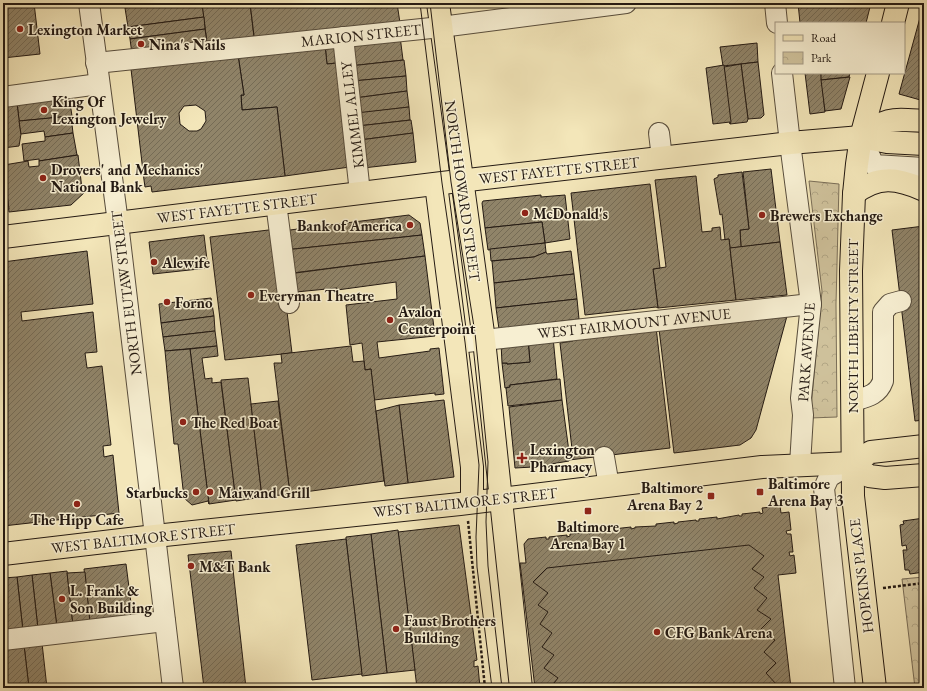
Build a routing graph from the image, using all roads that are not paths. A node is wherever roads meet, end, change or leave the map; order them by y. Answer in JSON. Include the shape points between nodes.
{"nodes":[{"id":1,"x":89,"y":3,"type":"edge"},
{"id":2,"x":438,"y":3,"type":"edge"},
{"id":3,"x":626,"y":3,"type":"edge"},
{"id":4,"x":775,"y":3,"type":"edge"},
{"id":5,"x":898,"y":3,"type":"edge"},
{"id":6,"x":777,"y":22,"type":"edge"},
{"id":7,"x":893,"y":22,"type":"edge"},
{"id":8,"x":441,"y":27,"type":"junction"},
{"id":9,"x":343,"y":37,"type":"junction"},
{"id":10,"x":96,"y":63,"type":"junction"},
{"id":11,"x":782,"y":74,"type":"edge"},
{"id":12,"x":878,"y":74,"type":"edge"},
{"id":13,"x":98,"y":84,"type":"junction"},
{"id":14,"x":3,"y":97,"type":"edge"},
{"id":15,"x":924,"y":121,"type":"edge"},
{"id":16,"x":659,"y":134,"type":"dead end"},
{"id":17,"x":861,"y":137,"type":"junction"},
{"id":18,"x":790,"y":144,"type":"junction"},
{"id":19,"x":924,"y":144,"type":"edge"},
{"id":20,"x":662,"y":158,"type":"junction"},
{"id":21,"x":924,"y":168,"type":"edge"},
{"id":22,"x":461,"y":181,"type":"junction"},
{"id":23,"x":436,"y":184,"type":"junction"},
{"id":24,"x":924,"y":190,"type":"edge"},
{"id":25,"x":360,"y":193,"type":"junction"},
{"id":26,"x":854,"y":194,"type":"junction"},
{"id":27,"x":276,"y":204,"type":"junction"},
{"id":28,"x":118,"y":223,"type":"junction"},
{"id":29,"x":3,"y":237,"type":"edge"},
{"id":30,"x":901,"y":301,"type":"dead end"},
{"id":31,"x":288,"y":303,"type":"dead end"},
{"id":32,"x":811,"y":304,"type":"junction"},
{"id":33,"x":484,"y":340,"type":"junction"},
{"id":34,"x":457,"y":343,"type":"junction"},
{"id":35,"x":853,"y":401,"type":"junction"},
{"id":36,"x":924,"y":446,"type":"edge"},
{"id":37,"x":604,"y":458,"type":"dead end"},
{"id":38,"x":852,"y":463,"type":"junction"},
{"id":39,"x":800,"y":465,"type":"junction"},
{"id":40,"x":924,"y":475,"type":"edge"},
{"id":41,"x":609,"y":486,"type":"junction"},
{"id":42,"x":501,"y":499,"type":"junction"},
{"id":43,"x":470,"y":510,"type":"junction"},
{"id":44,"x":155,"y":536,"type":"junction"},
{"id":45,"x":3,"y":554,"type":"edge"},
{"id":46,"x":165,"y":621,"type":"junction"},
{"id":47,"x":3,"y":640,"type":"edge"},
{"id":48,"x":173,"y":688,"type":"edge"},
{"id":49,"x":521,"y":688,"type":"edge"},
{"id":50,"x":845,"y":688,"type":"edge"},
{"id":51,"x":875,"y":688,"type":"edge"}],
"edges":[{"from":1,"to":10,"type":"street","name":"NORTH EUTAW STREET"},
{"from":2,"to":8,"type":"main road","name":"NORTH HOWARD STREET"},
{"from":3,"to":8,"type":"street","name":"MARION STREET"},
{"from":4,"to":6,"type":"street"},
{"from":5,"to":7,"type":"main road"},
{"from":8,"to":9,"type":"street","name":"MARION STREET"},
{"from":8,"to":22,"type":"main road","name":"NORTH HOWARD STREET"},
{"from":9,"to":10,"type":"street","name":"MARION STREET"},
{"from":9,"to":25,"type":"street","name":"KIMMEL ALLEY"},
{"from":10,"to":13,"type":"street","name":"NORTH EUTAW STREET"},
{"from":11,"to":18,"type":"street","name":"PARK AVENUE"},
{"from":12,"to":17,"type":"main road","name":"NORTH LIBERTY STREET"},
{"from":13,"to":14,"type":"street"},
{"from":13,"to":28,"type":"street","name":"NORTH EUTAW STREET"},
{"from":15,"to":17,"type":"main road","via":[[888,121],[878,124]]},
{"from":16,"to":20,"type":"street"},
{"from":17,"to":18,"type":"main road","name":"WEST FAYETTE STREET"},
{"from":17,"to":19,"type":"main road","name":"WEST FAYETTE STREET","via":[[887,142]]},
{"from":17,"to":21,"type":"street","via":[[874,165]]},
{"from":17,"to":26,"type":"main road","name":"NORTH LIBERTY STREET"},
{"from":18,"to":20,"type":"main road","name":"WEST FAYETTE STREET"},
{"from":18,"to":32,"type":"street","name":"PARK AVENUE"},
{"from":20,"to":22,"type":"main road","name":"WEST FAYETTE STREET"},
{"from":22,"to":23,"type":"main road","name":"WEST FAYETTE STREET"},
{"from":22,"to":33,"type":"main road","name":"NORTH HOWARD STREET"},
{"from":23,"to":25,"type":"main road","name":"WEST FAYETTE STREET"},
{"from":23,"to":34,"type":"main road","name":"NORTH HOWARD STREET"},
{"from":24,"to":26,"type":"main road","via":[[896,180],[877,181]]},
{"from":25,"to":27,"type":"main road","name":"WEST FAYETTE STREET"},
{"from":26,"to":35,"type":"main road","name":"NORTH LIBERTY STREET","via":[[851,271]]},
{"from":27,"to":28,"type":"main road","name":"WEST FAYETTE STREET"},
{"from":27,"to":31,"type":"street"},
{"from":28,"to":29,"type":"main road","name":"WEST FAYETTE STREET"},
{"from":28,"to":44,"type":"street","name":"NORTH EUTAW STREET"},
{"from":30,"to":35,"type":"street","via":[[890,304],[883,312],[881,387],[869,397]]},
{"from":32,"to":33,"type":"street","name":"WEST FAIRMOUNT AVENUE"},
{"from":32,"to":39,"type":"street","name":"PARK AVENUE","via":[[801,398],[803,415]]},
{"from":33,"to":34,"type":"street","name":"WEST FAIRMOUNT AVENUE"},
{"from":33,"to":42,"type":"main road","name":"NORTH HOWARD STREET"},
{"from":34,"to":43,"type":"main road","name":"NORTH HOWARD STREET","via":[[472,467]]},
{"from":35,"to":38,"type":"main road","name":"NORTH LIBERTY STREET"},
{"from":36,"to":38,"type":"main road","name":"WEST BALTIMORE STREET","via":[[871,452]]},
{"from":37,"to":41,"type":"street"},
{"from":38,"to":39,"type":"main road","name":"WEST BALTIMORE STREET"},
{"from":38,"to":40,"type":"main road","via":[[869,476],[885,478]]},
{"from":38,"to":50,"type":"street","via":[[829,477],[824,488]]},
{"from":38,"to":51,"type":"main road","name":"HOPKINS PLACE","via":[[852,496]]},
{"from":39,"to":41,"type":"main road","name":"WEST BALTIMORE STREET","via":[[762,467]]},
{"from":41,"to":42,"type":"main road","name":"WEST BALTIMORE STREET"},
{"from":42,"to":43,"type":"main road","name":"WEST BALTIMORE STREET"},
{"from":42,"to":49,"type":"main road","name":"NORTH HOWARD STREET"},
{"from":43,"to":44,"type":"main road","name":"WEST BALTIMORE STREET"},
{"from":44,"to":45,"type":"main road","name":"WEST BALTIMORE STREET"},
{"from":44,"to":46,"type":"street","name":"NORTH EUTAW STREET"},
{"from":46,"to":47,"type":"street"},
{"from":46,"to":48,"type":"street","name":"NORTH EUTAW STREET"}]}
